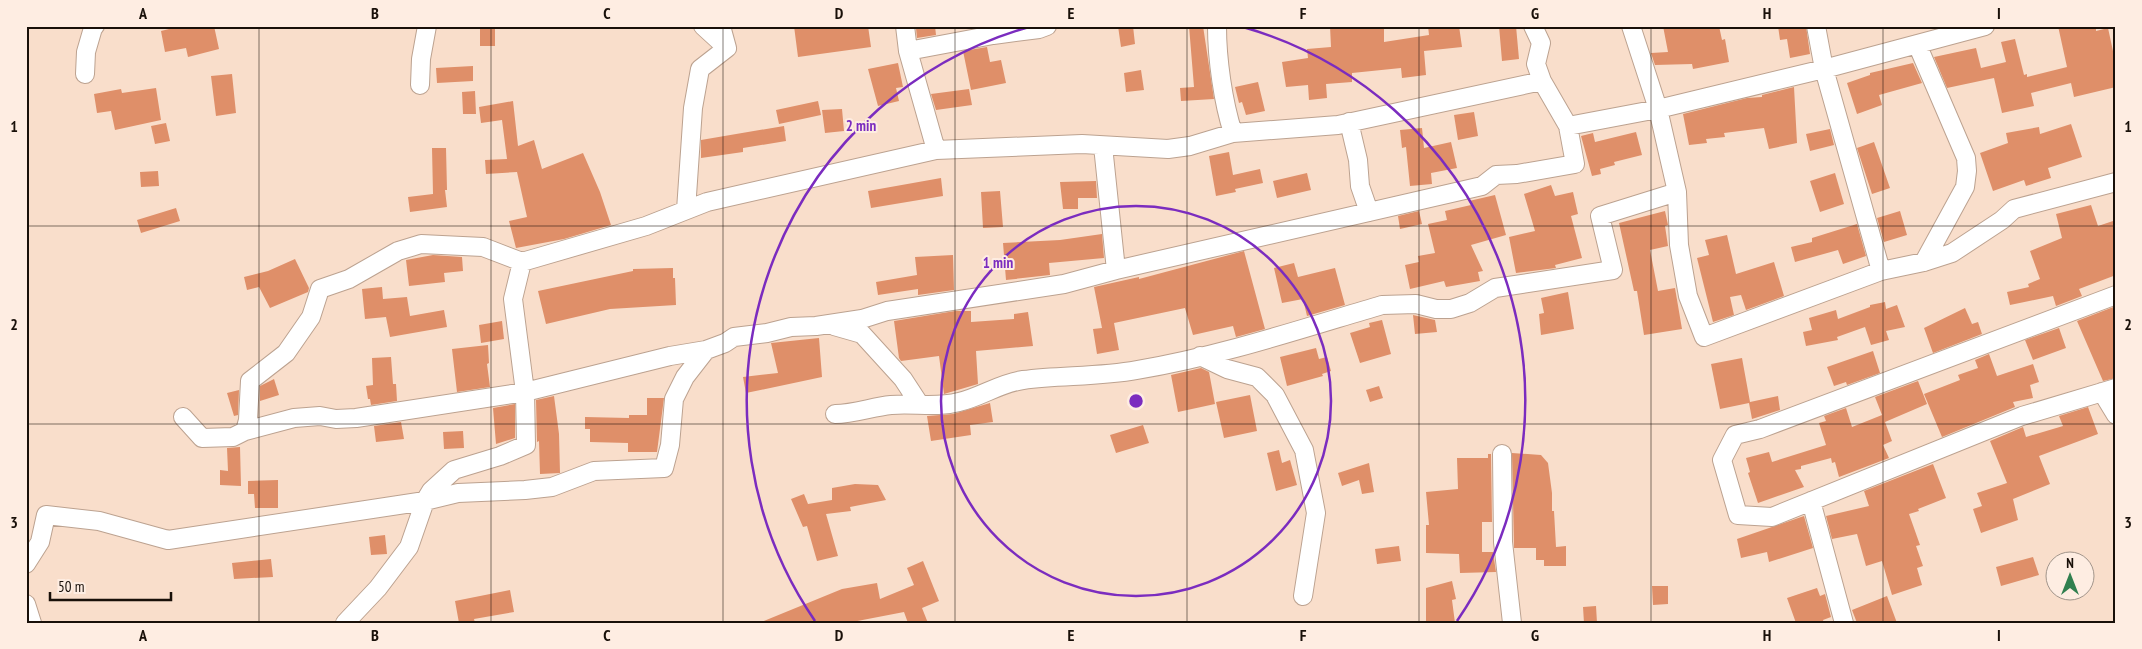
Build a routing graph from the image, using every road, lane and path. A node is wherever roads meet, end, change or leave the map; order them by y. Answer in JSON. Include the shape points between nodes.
{"nodes":[{"id":1,"x":95,"y":26,"type":"edge"},
{"id":2,"x":427,"y":26,"type":"edge"},
{"id":3,"x":703,"y":26,"type":"edge"},
{"id":4,"x":721,"y":26,"type":"edge"},
{"id":5,"x":905,"y":26,"type":"edge"},
{"id":6,"x":1047,"y":26,"type":"edge"},
{"id":7,"x":1216,"y":26,"type":"edge"},
{"id":8,"x":1533,"y":26,"type":"edge"},
{"id":9,"x":1631,"y":26,"type":"edge"},
{"id":10,"x":1816,"y":26,"type":"edge"},
{"id":11,"x":1985,"y":26,"type":"edge"},
{"id":12,"x":1933,"y":33,"type":"edge"},
{"id":13,"x":1917,"y":44,"type":"junction"},
{"id":14,"x":726,"y":48,"type":"junction"},
{"id":15,"x":908,"y":51,"type":"junction"},
{"id":16,"x":1824,"y":69,"type":"junction"},
{"id":17,"x":85,"y":74,"type":"dead end"},
{"id":18,"x":1542,"y":81,"type":"junction"},
{"id":19,"x":420,"y":85,"type":"dead end"},
{"id":20,"x":1658,"y":109,"type":"junction"},
{"id":21,"x":1349,"y":122,"type":"junction"},
{"id":22,"x":1568,"y":126,"type":"junction"},
{"id":23,"x":1233,"y":133,"type":"junction"},
{"id":24,"x":1103,"y":146,"type":"junction"},
{"id":25,"x":936,"y":150,"type":"junction"},
{"id":26,"x":2116,"y":182,"type":"edge"},
{"id":27,"x":1677,"y":192,"type":"junction"},
{"id":28,"x":686,"y":210,"type":"junction"},
{"id":29,"x":1369,"y":212,"type":"junction"},
{"id":30,"x":522,"y":262,"type":"junction"},
{"id":31,"x":1924,"y":262,"type":"junction"},
{"id":32,"x":1116,"y":270,"type":"junction"},
{"id":33,"x":1882,"y":271,"type":"junction"},
{"id":34,"x":2116,"y":295,"type":"edge"},
{"id":35,"x":828,"y":324,"type":"junction"},
{"id":36,"x":706,"y":350,"type":"junction"},
{"id":37,"x":1200,"y":356,"type":"junction"},
{"id":38,"x":2109,"y":390,"type":"edge"},
{"id":39,"x":525,"y":392,"type":"junction"},
{"id":40,"x":920,"y":405,"type":"junction"},
{"id":41,"x":835,"y":414,"type":"dead end"},
{"id":42,"x":2116,"y":415,"type":"edge"},
{"id":43,"x":183,"y":417,"type":"dead end"},
{"id":44,"x":245,"y":431,"type":"junction"},
{"id":45,"x":1502,"y":454,"type":"dead end"},
{"id":46,"x":425,"y":501,"type":"junction"},
{"id":47,"x":1811,"y":501,"type":"junction"},
{"id":48,"x":26,"y":564,"type":"edge"},
{"id":49,"x":1303,"y":596,"type":"dead end"},
{"id":50,"x":26,"y":604,"type":"edge"},
{"id":51,"x":32,"y":623,"type":"edge"},
{"id":52,"x":345,"y":623,"type":"edge"},
{"id":53,"x":1512,"y":623,"type":"edge"},
{"id":54,"x":1844,"y":623,"type":"edge"}],
"edges":[{"from":1,"to":17,"type":"street","via":[[86,52]]},
{"from":2,"to":19,"type":"street"},
{"from":3,"to":14,"type":"street"},
{"from":4,"to":14,"type":"street"},
{"from":5,"to":15,"type":"street"},
{"from":6,"to":15,"type":"street"},
{"from":7,"to":23,"type":"street"},
{"from":8,"to":18,"type":"street","via":[[1541,43],[1535,60]]},
{"from":9,"to":20,"type":"street"},
{"from":10,"to":16,"type":"street"},
{"from":11,"to":12,"type":"street"},
{"from":12,"to":13,"type":"street"},
{"from":13,"to":16,"type":"street"},
{"from":13,"to":31,"type":"street","via":[[1966,158],[1967,171],[1965,187]]},
{"from":14,"to":28,"type":"street","via":[[700,69],[693,108]]},
{"from":15,"to":25,"type":"street"},
{"from":16,"to":20,"type":"street"},
{"from":16,"to":33,"type":"street"},
{"from":18,"to":21,"type":"street"},
{"from":18,"to":22,"type":"street"},
{"from":20,"to":22,"type":"street"},
{"from":20,"to":27,"type":"street"},
{"from":21,"to":23,"type":"street"},
{"from":21,"to":29,"type":"street","via":[[1360,186]]},
{"from":22,"to":29,"type":"street","via":[[1575,164],[1496,176],[1482,186]]},
{"from":23,"to":24,"type":"street","via":[[1168,149]]},
{"from":24,"to":25,"type":"street","via":[[1082,144]]},
{"from":24,"to":32,"type":"street"},
{"from":25,"to":28,"type":"street","via":[[707,202]]},
{"from":26,"to":31,"type":"street","via":[[2014,209],[1952,253]]},
{"from":27,"to":33,"type":"street","via":[[1679,245],[1688,296],[1704,337]]},
{"from":27,"to":37,"type":"street","via":[[1600,216],[1613,270],[1495,288],[1470,303],[1451,309],[1416,304],[1382,305]]},
{"from":28,"to":30,"type":"street","via":[[646,226]]},
{"from":29,"to":32,"type":"street"},
{"from":30,"to":39,"type":"street","via":[[513,299]]},
{"from":30,"to":44,"type":"street","via":[[484,247],[421,244],[398,250],[349,279],[320,289],[311,317],[286,352],[250,380]]},
{"from":31,"to":33,"type":"street"},
{"from":32,"to":35,"type":"street","via":[[1064,284],[887,311]]},
{"from":34,"to":47,"type":"street","via":[[1760,429],[1735,435],[1722,460],[1738,515],[1772,517]]},
{"from":35,"to":36,"type":"street","via":[[734,337]]},
{"from":35,"to":40,"type":"street","via":[[862,334],[903,379]]},
{"from":36,"to":39,"type":"street"},
{"from":36,"to":46,"type":"street","via":[[674,399],[670,445],[664,468],[594,471],[552,487],[458,492]]},
{"from":37,"to":40,"type":"street","via":[[1134,371],[1023,380],[957,403]]},
{"from":37,"to":49,"type":"street","via":[[1227,369],[1257,377],[1275,395],[1304,450],[1316,513]]},
{"from":38,"to":42,"type":"street"},
{"from":38,"to":47,"type":"street","via":[[2022,416]]},
{"from":39,"to":44,"type":"street","via":[[356,418],[294,418]]},
{"from":39,"to":46,"type":"street","via":[[526,445],[454,470]]},
{"from":40,"to":41,"type":"street","via":[[881,406]]},
{"from":43,"to":44,"type":"street","via":[[202,438],[233,436]]},
{"from":45,"to":53,"type":"street","via":[[1503,542]]},
{"from":46,"to":48,"type":"street","via":[[168,540],[99,521],[46,515],[40,542]]},
{"from":46,"to":52,"type":"street","via":[[409,547],[378,588]]},
{"from":47,"to":54,"type":"street"},
{"from":50,"to":51,"type":"street"}]}
